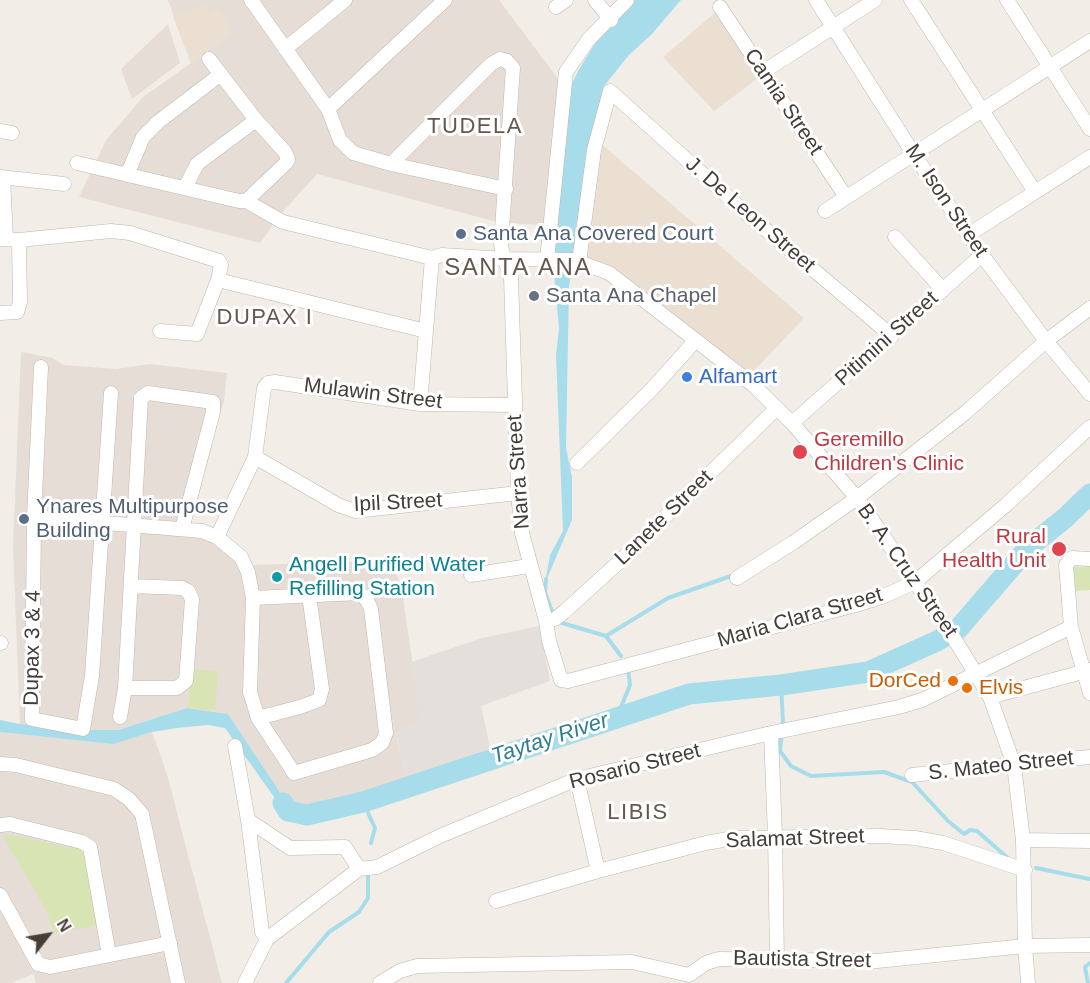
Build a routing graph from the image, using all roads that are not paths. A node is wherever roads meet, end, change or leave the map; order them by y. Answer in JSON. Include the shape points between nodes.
{"nodes":[{"id":1,"x":251,"y":0,"type":"edge"},
{"id":2,"x":345,"y":0,"type":"edge"},
{"id":3,"x":445,"y":0,"type":"edge"},
{"id":4,"x":595,"y":0,"type":"edge"},
{"id":5,"x":627,"y":0,"type":"edge"},
{"id":6,"x":816,"y":0,"type":"edge"},
{"id":7,"x":875,"y":0,"type":"edge"},
{"id":8,"x":911,"y":0,"type":"edge"},
{"id":9,"x":1006,"y":0,"type":"edge"},
{"id":10,"x":720,"y":7,"type":"dead end"},
{"id":11,"x":610,"y":19,"type":"junction"},
{"id":12,"x":834,"y":27,"type":"junction"},
{"id":13,"x":1090,"y":41,"type":"edge"},
{"id":14,"x":285,"y":49,"type":"junction"},
{"id":15,"x":208,"y":59,"type":"dead end"},
{"id":16,"x":1049,"y":66,"type":"junction"},
{"id":17,"x":763,"y":72,"type":"junction"},
{"id":18,"x":221,"y":74,"type":"junction"},
{"id":19,"x":328,"y":109,"type":"junction"},
{"id":20,"x":982,"y":110,"type":"junction"},
{"id":21,"x":256,"y":120,"type":"junction"},
{"id":22,"x":1090,"y":129,"type":"edge"},
{"id":23,"x":913,"y":153,"type":"junction"},
{"id":24,"x":1090,"y":157,"type":"edge"},
{"id":25,"x":77,"y":163,"type":"dead end"},
{"id":26,"x":391,"y":164,"type":"junction"},
{"id":27,"x":127,"y":175,"type":"junction"},
{"id":28,"x":2,"y":177,"type":"edge"},
{"id":29,"x":64,"y":184,"type":"dead end"},
{"id":30,"x":184,"y":188,"type":"junction"},
{"id":31,"x":506,"y":189,"type":"junction"},
{"id":32,"x":1035,"y":192,"type":"junction"},
{"id":33,"x":846,"y":197,"type":"junction"},
{"id":34,"x":246,"y":201,"type":"junction"},
{"id":35,"x":825,"y":211,"type":"dead end"},
{"id":36,"x":968,"y":235,"type":"junction"},
{"id":37,"x":895,"y":237,"type":"dead end"},
{"id":38,"x":8,"y":239,"type":"edge"},
{"id":39,"x":982,"y":255,"type":"junction"},
{"id":40,"x":432,"y":258,"type":"junction"},
{"id":41,"x":506,"y":259,"type":"junction"},
{"id":42,"x":549,"y":260,"type":"junction"},
{"id":43,"x":577,"y":261,"type":"junction"},
{"id":44,"x":218,"y":280,"type":"junction"},
{"id":45,"x":943,"y":290,"type":"junction"},
{"id":46,"x":1090,"y":308,"type":"edge"},
{"id":47,"x":0,"y":313,"type":"edge"},
{"id":48,"x":160,"y":331,"type":"dead end"},
{"id":49,"x":426,"y":331,"type":"junction"},
{"id":50,"x":892,"y":336,"type":"junction"},
{"id":51,"x":695,"y":340,"type":"junction"},
{"id":52,"x":1046,"y":341,"type":"junction"},
{"id":53,"x":41,"y":367,"type":"dead end"},
{"id":54,"x":111,"y":393,"type":"dead end"},
{"id":55,"x":1090,"y":394,"type":"edge"},
{"id":56,"x":420,"y":404,"type":"junction"},
{"id":57,"x":514,"y":405,"type":"junction"},
{"id":58,"x":777,"y":408,"type":"junction"},
{"id":59,"x":792,"y":423,"type":"junction"},
{"id":60,"x":1090,"y":427,"type":"edge"},
{"id":61,"x":255,"y":457,"type":"junction"},
{"id":62,"x":577,"y":463,"type":"dead end"},
{"id":63,"x":518,"y":494,"type":"junction"},
{"id":64,"x":856,"y":498,"type":"junction"},
{"id":65,"x":34,"y":517,"type":"junction"},
{"id":66,"x":103,"y":524,"type":"junction"},
{"id":67,"x":133,"y":526,"type":"junction"},
{"id":68,"x":182,"y":530,"type":"junction"},
{"id":69,"x":217,"y":537,"type":"junction"},
{"id":70,"x":1090,"y":559,"type":"edge"},
{"id":71,"x":530,"y":566,"type":"junction"},
{"id":72,"x":471,"y":574,"type":"dead end"},
{"id":73,"x":737,"y":578,"type":"dead end"},
{"id":74,"x":915,"y":582,"type":"junction"},
{"id":75,"x":131,"y":586,"type":"junction"},
{"id":76,"x":309,"y":595,"type":"junction"},
{"id":77,"x":253,"y":598,"type":"junction"},
{"id":78,"x":555,"y":617,"type":"junction"},
{"id":79,"x":1071,"y":627,"type":"junction"},
{"id":80,"x":1087,"y":671,"type":"edge"},
{"id":81,"x":977,"y":673,"type":"junction"},
{"id":82,"x":561,"y":680,"type":"joint"},
{"id":83,"x":125,"y":688,"type":"junction"},
{"id":84,"x":1090,"y":693,"type":"edge"},
{"id":85,"x":990,"y":697,"type":"junction"},
{"id":86,"x":120,"y":717,"type":"dead end"},
{"id":87,"x":258,"y":718,"type":"junction"},
{"id":88,"x":782,"y":731,"type":"junction"},
{"id":89,"x":235,"y":746,"type":"dead end"},
{"id":90,"x":1090,"y":756,"type":"edge"},
{"id":91,"x":0,"y":764,"type":"edge"},
{"id":92,"x":1014,"y":765,"type":"junction"},
{"id":93,"x":912,"y":775,"type":"dead end"},
{"id":94,"x":577,"y":779,"type":"junction"},
{"id":95,"x":248,"y":820,"type":"junction"},
{"id":96,"x":0,"y":825,"type":"edge"},
{"id":97,"x":775,"y":836,"type":"junction"},
{"id":98,"x":1023,"y":840,"type":"junction"},
{"id":99,"x":1090,"y":841,"type":"edge"},
{"id":100,"x":359,"y":869,"type":"junction"},
{"id":101,"x":1025,"y":870,"type":"junction"},
{"id":102,"x":598,"y":871,"type":"junction"},
{"id":103,"x":0,"y":895,"type":"edge"},
{"id":104,"x":496,"y":901,"type":"dead end"},
{"id":105,"x":267,"y":939,"type":"junction"},
{"id":106,"x":170,"y":943,"type":"junction"},
{"id":107,"x":1090,"y":945,"type":"edge"},
{"id":108,"x":1026,"y":946,"type":"junction"},
{"id":109,"x":109,"y":955,"type":"junction"},
{"id":110,"x":777,"y":958,"type":"junction"},
{"id":111,"x":688,"y":979,"type":"edge"},
{"id":112,"x":178,"y":983,"type":"edge"},
{"id":113,"x":246,"y":983,"type":"edge"},
{"id":114,"x":380,"y":983,"type":"edge"},
{"id":115,"x":1028,"y":983,"type":"edge"}],
"edges":[{"from":1,"to":14,"type":"street"},
{"from":2,"to":14,"type":"street"},
{"from":3,"to":19,"type":"street"},
{"from":4,"to":11,"type":"street"},
{"from":5,"to":11,"type":"street"},
{"from":6,"to":12,"type":"street","name":"M. Ison Street"},
{"from":7,"to":12,"type":"street"},
{"from":8,"to":20,"type":"street"},
{"from":9,"to":16,"type":"street"},
{"from":10,"to":17,"type":"street","name":"Camia Street"},
{"from":11,"to":42,"type":"street","via":[[589,39],[566,72]]},
{"from":12,"to":17,"type":"street"},
{"from":12,"to":23,"type":"street","name":"M. Ison Street"},
{"from":13,"to":16,"type":"street"},
{"from":14,"to":19,"type":"street"},
{"from":15,"to":18,"type":"street"},
{"from":16,"to":20,"type":"street"},
{"from":16,"to":22,"type":"street"},
{"from":17,"to":33,"type":"street","name":"Camia Street"},
{"from":18,"to":21,"type":"street"},
{"from":18,"to":27,"type":"street","via":[[143,137]]},
{"from":19,"to":26,"type":"street","via":[[340,140],[353,153]]},
{"from":20,"to":23,"type":"street"},
{"from":20,"to":32,"type":"street"},
{"from":21,"to":30,"type":"street","via":[[197,164]]},
{"from":21,"to":34,"type":"street","via":[[288,159]]},
{"from":23,"to":33,"type":"street"},
{"from":23,"to":36,"type":"street","name":"M. Ison Street"},
{"from":24,"to":32,"type":"street"},
{"from":25,"to":27,"type":"street","name":"B. A. Cruz Street"},
{"from":26,"to":31,"type":"street"},
{"from":26,"to":31,"type":"street","name":"Narra Street","via":[[500,59],[513,68]]},
{"from":27,"to":30,"type":"street","name":"B. A. Cruz Street"},
{"from":28,"to":29,"type":"street"},
{"from":28,"to":38,"type":"street"},
{"from":30,"to":34,"type":"street","name":"B. A. Cruz Street"},
{"from":31,"to":41,"type":"street","name":"Narra Street","via":[[501,243]]},
{"from":32,"to":36,"type":"street"},
{"from":33,"to":35,"type":"street"},
{"from":34,"to":40,"type":"street","name":"B. A. Cruz Street","via":[[283,222]]},
{"from":36,"to":39,"type":"street","name":"M. Ison Street"},
{"from":37,"to":45,"type":"street"},
{"from":38,"to":44,"type":"street","via":[[130,233],[215,259],[221,265]]},
{"from":38,"to":47,"type":"street","via":[[20,303],[17,312]]},
{"from":39,"to":45,"type":"street","name":"Pitimini Street"},
{"from":39,"to":52,"type":"street","name":"M. Ison Street"},
{"from":40,"to":41,"type":"street","name":"B. A. Cruz Street","via":[[442,255]]},
{"from":40,"to":49,"type":"street"},
{"from":41,"to":42,"type":"street","name":"B. A. Cruz Street"},
{"from":41,"to":57,"type":"street","name":"Narra Street","via":[[511,278]]},
{"from":42,"to":43,"type":"street","name":"B. A. Cruz Street"},
{"from":43,"to":50,"type":"street","name":"J. De Leon Street","via":[[594,150],[610,91]]},
{"from":43,"to":51,"type":"street","name":"B. A. Cruz Street","via":[[609,273]]},
{"from":44,"to":48,"type":"street","via":[[197,334]]},
{"from":44,"to":49,"type":"street"},
{"from":45,"to":50,"type":"street","name":"Pitimini Street"},
{"from":46,"to":52,"type":"street"},
{"from":49,"to":56,"type":"street"},
{"from":50,"to":59,"type":"street","name":"Pitimini Street"},
{"from":51,"to":58,"type":"street","name":"B. A. Cruz Street"},
{"from":51,"to":62,"type":"street"},
{"from":52,"to":55,"type":"street","name":"M. Ison Street"},
{"from":52,"to":64,"type":"street","via":[[965,413]]},
{"from":53,"to":65,"type":"street","name":"Dupax 3 & 4"},
{"from":54,"to":66,"type":"street","name":"Dupax 3 & 4"},
{"from":56,"to":57,"type":"street","name":"Mulawin Street"},
{"from":56,"to":61,"type":"street","name":"Mulawin Street","via":[[268,383],[264,388]]},
{"from":57,"to":63,"type":"street","name":"Narra Street"},
{"from":58,"to":59,"type":"street","name":"B. A. Cruz Street"},
{"from":58,"to":78,"type":"street","name":"Lanete Street","via":[[619,562]]},
{"from":59,"to":64,"type":"street","name":"B. A. Cruz Street"},
{"from":60,"to":74,"type":"street","name":"Maria Clara Street"},
{"from":61,"to":63,"type":"street","name":"Ipil Street","via":[[338,505],[355,510]]},
{"from":61,"to":69,"type":"street"},
{"from":63,"to":71,"type":"street","name":"Narra Street"},
{"from":64,"to":73,"type":"street"},
{"from":64,"to":74,"type":"street","name":"B. A. Cruz Street"},
{"from":65,"to":66,"type":"street"},
{"from":65,"to":66,"type":"street","name":"Dupax 3 & 4","via":[[32,719],[83,729],[92,676]]},
{"from":66,"to":67,"type":"street"},
{"from":67,"to":68,"type":"street"},
{"from":67,"to":68,"type":"street","via":[[141,398],[148,393],[213,402]]},
{"from":67,"to":75,"type":"street"},
{"from":68,"to":69,"type":"street"},
{"from":69,"to":77,"type":"street","via":[[241,557]]},
{"from":70,"to":79,"type":"street","via":[[1072,558],[1066,565]]},
{"from":71,"to":72,"type":"street"},
{"from":71,"to":78,"type":"street","name":"Narra Street"},
{"from":74,"to":81,"type":"street","name":"B. A. Cruz Street"},
{"from":74,"to":82,"type":"street","name":"Maria Clara Street","via":[[859,604]]},
{"from":75,"to":83,"type":"street"},
{"from":75,"to":83,"type":"street","via":[[182,588],[192,599],[186,681],[177,688]]},
{"from":76,"to":77,"type":"street"},
{"from":76,"to":87,"type":"street","via":[[322,689],[319,700]]},
{"from":76,"to":87,"type":"street","via":[[360,593],[367,600],[386,733],[382,743],[372,750],[294,773]]},
{"from":77,"to":87,"type":"street","via":[[250,692]]},
{"from":78,"to":82,"type":"street","name":"Narra Street","via":[[549,641]]},
{"from":79,"to":80,"type":"street"},
{"from":79,"to":81,"type":"street","name":"Rosario Street"},
{"from":80,"to":84,"type":"street"},
{"from":80,"to":85,"type":"street"},
{"from":81,"to":85,"type":"street","name":"B. A. Cruz Street"},
{"from":81,"to":88,"type":"street","name":"Rosario Street","via":[[899,707]]},
{"from":83,"to":86,"type":"street"},
{"from":85,"to":92,"type":"street","name":"B. A. Cruz Street"},
{"from":88,"to":94,"type":"street","name":"Rosario Street"},
{"from":88,"to":97,"type":"street"},
{"from":89,"to":95,"type":"street"},
{"from":90,"to":92,"type":"street","name":"S. Mateo Street"},
{"from":91,"to":106,"type":"street","via":[[114,789],[129,799],[142,814]]},
{"from":92,"to":93,"type":"street","name":"S. Mateo Street"},
{"from":92,"to":98,"type":"street","name":"B. A. Cruz Street"},
{"from":94,"to":100,"type":"street","name":"Rosario Street","via":[[440,836],[377,867]]},
{"from":94,"to":102,"type":"street"},
{"from":95,"to":100,"type":"street","via":[[290,848],[345,847]]},
{"from":95,"to":105,"type":"street","via":[[262,932]]},
{"from":96,"to":109,"type":"street","via":[[10,824],[90,847]]},
{"from":97,"to":101,"type":"street","name":"Salamat Street","via":[[915,838],[943,843]]},
{"from":97,"to":102,"type":"street","name":"Salamat Street","via":[[706,843]]},
{"from":97,"to":110,"type":"street"},
{"from":98,"to":99,"type":"street"},
{"from":98,"to":101,"type":"street","name":"B. A. Cruz Street"},
{"from":100,"to":105,"type":"street","name":"Rosario Street"},
{"from":101,"to":108,"type":"street","name":"B. A. Cruz Street"},
{"from":102,"to":104,"type":"street","name":"Salamat Street"},
{"from":103,"to":109,"type":"street","via":[[38,964],[50,967]]},
{"from":105,"to":113,"type":"street","name":"Rosario Street"},
{"from":106,"to":109,"type":"street"},
{"from":106,"to":112,"type":"street"},
{"from":107,"to":108,"type":"street","name":"Bautista Street"},
{"from":108,"to":110,"type":"street","name":"Bautista Street","via":[[877,961]]},
{"from":108,"to":115,"type":"street","name":"B. A. Cruz Street"},
{"from":110,"to":111,"type":"street","name":"Bautista Street","via":[[719,959],[706,963]]},
{"from":111,"to":114,"type":"street","name":"Bautista Street","via":[[632,962],[550,962],[417,966],[400,970]]}]}
